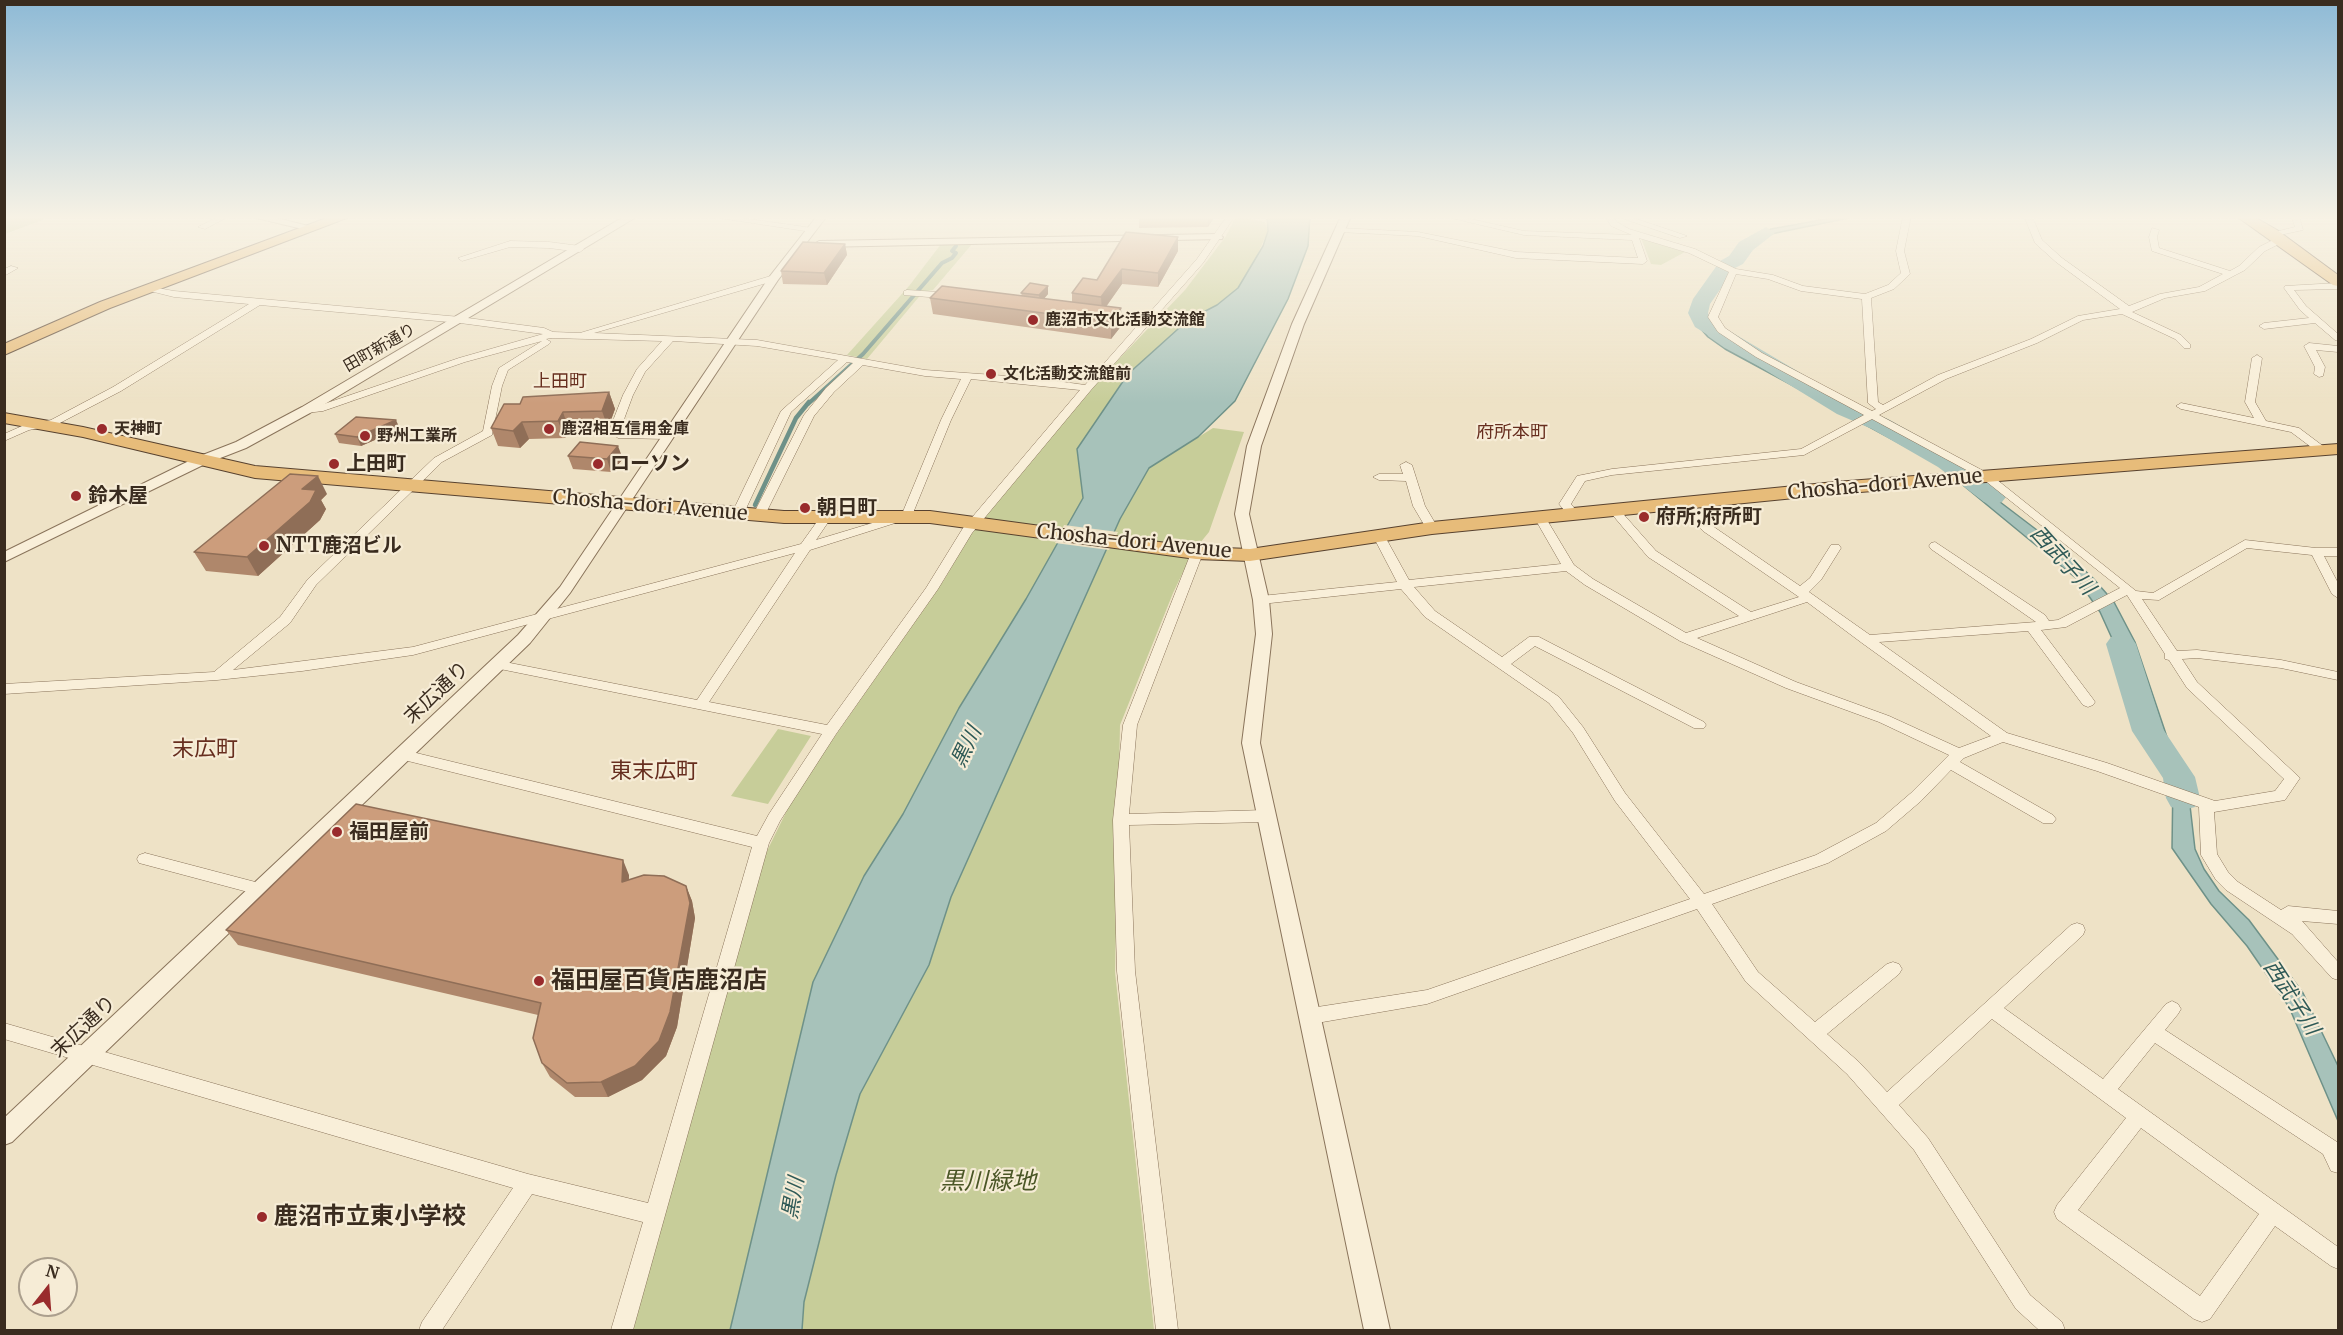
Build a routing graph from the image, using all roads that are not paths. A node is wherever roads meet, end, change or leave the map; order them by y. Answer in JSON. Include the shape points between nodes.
{"nodes":[{"id":1,"x":175,"y":278,"type":"edge"},
{"id":2,"x":530,"y":278,"type":"edge"},
{"id":3,"x":773,"y":278,"type":"edge"},
{"id":4,"x":774,"y":278,"type":"edge"},
{"id":5,"x":1183,"y":278,"type":"edge"},
{"id":6,"x":1318,"y":278,"type":"edge"},
{"id":7,"x":1729,"y":278,"type":"edge"},
{"id":8,"x":1774,"y":278,"type":"edge"},
{"id":9,"x":1900,"y":278,"type":"edge"},
{"id":10,"x":2083,"y":278,"type":"edge"},
{"id":11,"x":2223,"y":278,"type":"edge"},
{"id":12,"x":2338,"y":286,"type":"edge"},
{"id":13,"x":149,"y":288,"type":"junction"},
{"id":14,"x":907,"y":293,"type":"dead end"},
{"id":15,"x":959,"y":297,"type":"edge"},
{"id":16,"x":1866,"y":297,"type":"junction"},
{"id":17,"x":259,"y":301,"type":"junction"},
{"id":18,"x":2125,"y":310,"type":"junction"},
{"id":19,"x":1099,"y":317,"type":"edge"},
{"id":20,"x":460,"y":320,"type":"junction"},
{"id":21,"x":2319,"y":320,"type":"junction"},
{"id":22,"x":1146,"y":323,"type":"junction"},
{"id":23,"x":2264,"y":326,"type":"dead end"},
{"id":24,"x":551,"y":335,"type":"junction"},
{"id":25,"x":575,"y":337,"type":"junction"},
{"id":26,"x":670,"y":338,"type":"junction"},
{"id":27,"x":2338,"y":338,"type":"edge"},
{"id":28,"x":730,"y":341,"type":"junction"},
{"id":29,"x":2187,"y":346,"type":"dead end"},
{"id":30,"x":2338,"y":349,"type":"edge"},
{"id":31,"x":4,"y":350,"type":"edge"},
{"id":32,"x":846,"y":358,"type":"junction"},
{"id":33,"x":2257,"y":358,"type":"dead end"},
{"id":34,"x":861,"y":361,"type":"junction"},
{"id":35,"x":2319,"y":374,"type":"dead end"},
{"id":36,"x":967,"y":377,"type":"junction"},
{"id":37,"x":1087,"y":388,"type":"junction"},
{"id":38,"x":2181,"y":406,"type":"dead end"},
{"id":39,"x":306,"y":410,"type":"junction"},
{"id":40,"x":1875,"y":413,"type":"junction"},
{"id":41,"x":4,"y":418,"type":"edge"},
{"id":42,"x":2262,"y":423,"type":"junction"},
{"id":43,"x":40,"y":425,"type":"junction"},
{"id":44,"x":666,"y":436,"type":"junction"},
{"id":45,"x":4,"y":438,"type":"edge"},
{"id":46,"x":2331,"y":450,"type":"edge"},
{"id":47,"x":200,"y":461,"type":"junction"},
{"id":48,"x":1379,"y":477,"type":"dead end"},
{"id":49,"x":1982,"y":477,"type":"junction"},
{"id":50,"x":412,"y":486,"type":"junction"},
{"id":51,"x":623,"y":503,"type":"junction"},
{"id":52,"x":1683,"y":503,"type":"junction"},
{"id":53,"x":1614,"y":510,"type":"junction"},
{"id":54,"x":738,"y":513,"type":"junction"},
{"id":55,"x":1573,"y":514,"type":"junction"},
{"id":56,"x":759,"y":515,"type":"junction"},
{"id":57,"x":906,"y":516,"type":"junction"},
{"id":58,"x":1540,"y":517,"type":"junction"},
{"id":59,"x":825,"y":518,"type":"junction"},
{"id":60,"x":977,"y":523,"type":"junction"},
{"id":61,"x":1432,"y":528,"type":"junction"},
{"id":62,"x":1379,"y":536,"type":"junction"},
{"id":63,"x":806,"y":546,"type":"junction"},
{"id":64,"x":1935,"y":546,"type":"dead end"},
{"id":65,"x":1835,"y":548,"type":"dead end"},
{"id":66,"x":2316,"y":552,"type":"junction"},
{"id":67,"x":2338,"y":552,"type":"edge"},
{"id":68,"x":1197,"y":553,"type":"junction"},
{"id":69,"x":1250,"y":555,"type":"junction"},
{"id":70,"x":4,"y":558,"type":"edge"},
{"id":71,"x":1569,"y":567,"type":"junction"},
{"id":72,"x":1406,"y":585,"type":"junction"},
{"id":73,"x":2130,"y":591,"type":"junction"},
{"id":74,"x":2338,"y":594,"type":"edge"},
{"id":75,"x":1804,"y":595,"type":"junction"},
{"id":76,"x":1261,"y":600,"type":"junction"},
{"id":77,"x":545,"y":615,"type":"junction"},
{"id":78,"x":1748,"y":616,"type":"junction"},
{"id":79,"x":2045,"y":625,"type":"junction"},
{"id":80,"x":2031,"y":626,"type":"junction"},
{"id":81,"x":1686,"y":638,"type":"junction"},
{"id":82,"x":1867,"y":640,"type":"junction"},
{"id":83,"x":2170,"y":656,"type":"junction"},
{"id":84,"x":1503,"y":663,"type":"junction"},
{"id":85,"x":500,"y":665,"type":"junction"},
{"id":86,"x":217,"y":676,"type":"junction"},
{"id":87,"x":2338,"y":676,"type":"edge"},
{"id":88,"x":4,"y":689,"type":"edge"},
{"id":89,"x":2088,"y":702,"type":"dead end"},
{"id":90,"x":701,"y":704,"type":"junction"},
{"id":91,"x":1699,"y":725,"type":"dead end"},
{"id":92,"x":831,"y":731,"type":"junction"},
{"id":93,"x":2002,"y":737,"type":"junction"},
{"id":94,"x":404,"y":755,"type":"junction"},
{"id":95,"x":1954,"y":759,"type":"junction"},
{"id":96,"x":2206,"y":803,"type":"junction"},
{"id":97,"x":1266,"y":816,"type":"junction"},
{"id":98,"x":2048,"y":819,"type":"dead end"},
{"id":99,"x":1121,"y":820,"type":"junction"},
{"id":100,"x":761,"y":843,"type":"junction"},
{"id":101,"x":145,"y":860,"type":"dead end"},
{"id":102,"x":262,"y":890,"type":"junction"},
{"id":103,"x":1700,"y":900,"type":"junction"},
{"id":104,"x":2338,"y":917,"type":"edge"},
{"id":105,"x":2298,"y":929,"type":"junction"},
{"id":106,"x":2077,"y":930,"type":"dead end"},
{"id":107,"x":1893,"y":969,"type":"dead end"},
{"id":108,"x":2338,"y":973,"type":"edge"},
{"id":109,"x":1991,"y":1009,"type":"junction"},
{"id":110,"x":2172,"y":1009,"type":"dead end"},
{"id":111,"x":1311,"y":1016,"type":"junction"},
{"id":112,"x":4,"y":1031,"type":"edge"},
{"id":113,"x":2153,"y":1032,"type":"junction"},
{"id":114,"x":1815,"y":1033,"type":"junction"},
{"id":115,"x":86,"y":1056,"type":"junction"},
{"id":116,"x":2105,"y":1091,"type":"junction"},
{"id":117,"x":1886,"y":1105,"type":"junction"},
{"id":118,"x":2139,"y":1115,"type":"junction"},
{"id":119,"x":4,"y":1134,"type":"edge"},
{"id":120,"x":2338,"y":1164,"type":"edge"},
{"id":121,"x":528,"y":1183,"type":"junction"},
{"id":122,"x":2273,"y":1212,"type":"junction"},
{"id":123,"x":655,"y":1215,"type":"junction"},
{"id":124,"x":2338,"y":1259,"type":"edge"},
{"id":125,"x":430,"y":1330,"type":"edge"},
{"id":126,"x":622,"y":1330,"type":"edge"},
{"id":127,"x":1167,"y":1330,"type":"edge"},
{"id":128,"x":1377,"y":1330,"type":"edge"},
{"id":129,"x":2054,"y":1330,"type":"edge"}],
"edges":[{"from":1,"to":13,"type":"highway"},
{"from":2,"to":20,"type":"street","name":"田町新通り"},
{"from":3,"to":25,"type":"street"},
{"from":4,"to":28,"type":"street","name":"末広通り"},
{"from":5,"to":22,"type":"street"},
{"from":6,"to":69,"type":"street","via":[[1254,446],[1242,514]]},
{"from":7,"to":40,"type":"street","via":[[1713,317],[1721,330],[1759,355]]},
{"from":8,"to":16,"type":"street","via":[[1801,288]]},
{"from":9,"to":16,"type":"street","via":[[1891,287]]},
{"from":10,"to":18,"type":"street"},
{"from":11,"to":18,"type":"street","via":[[2202,289],[2163,296]]},
{"from":12,"to":21,"type":"street","via":[[2288,288],[2303,308]]},
{"from":13,"to":17,"type":"street","via":[[174,294]]},
{"from":13,"to":31,"type":"highway"},
{"from":14,"to":15,"type":"street"},
{"from":16,"to":40,"type":"street"},
{"from":17,"to":20,"type":"street"},
{"from":17,"to":43,"type":"street","via":[[117,389],[54,422]]},
{"from":18,"to":29,"type":"street","via":[[2178,337]]},
{"from":18,"to":40,"type":"street","via":[[2081,318],[1942,377]]},
{"from":19,"to":22,"type":"street"},
{"from":20,"to":24,"type":"street"},
{"from":20,"to":39,"type":"street","name":"田町新通り"},
{"from":21,"to":23,"type":"street"},
{"from":21,"to":27,"type":"street"},
{"from":22,"to":37,"type":"street"},
{"from":24,"to":25,"type":"street"},
{"from":24,"to":39,"type":"street"},
{"from":24,"to":50,"type":"street","via":[[548,341],[504,368],[488,433],[438,459]]},
{"from":25,"to":26,"type":"street"},
{"from":26,"to":28,"type":"street"},
{"from":26,"to":44,"type":"street","via":[[628,394],[614,431],[618,435]]},
{"from":28,"to":32,"type":"street"},
{"from":28,"to":44,"type":"street","name":"末広通り"},
{"from":30,"to":35,"type":"street","via":[[2309,346],[2320,367]]},
{"from":32,"to":34,"type":"street"},
{"from":32,"to":54,"type":"street","via":[[786,411]]},
{"from":33,"to":42,"type":"street","via":[[2250,402]]},
{"from":34,"to":36,"type":"street"},
{"from":34,"to":56,"type":"street","via":[[809,415]]},
{"from":36,"to":37,"type":"street"},
{"from":36,"to":57,"type":"street"},
{"from":37,"to":60,"type":"street"},
{"from":38,"to":42,"type":"street"},
{"from":39,"to":47,"type":"street","name":"田町新通り","via":[[241,445]]},
{"from":40,"to":49,"type":"street"},
{"from":40,"to":55,"type":"street","via":[[1804,452],[1581,478],[1565,504]]},
{"from":41,"to":43,"type":"highway","name":"Chosha-dori Avenue"},
{"from":42,"to":46,"type":"street","via":[[2295,430]]},
{"from":43,"to":45,"type":"street"},
{"from":43,"to":47,"type":"highway","name":"Chosha-dori Avenue"},
{"from":44,"to":51,"type":"street","name":"末広通り"},
{"from":46,"to":49,"type":"highway","name":"Chosha-dori Avenue"},
{"from":47,"to":50,"type":"highway","name":"Chosha-dori Avenue","via":[[255,472]]},
{"from":47,"to":70,"type":"street","name":"田町新通り"},
{"from":48,"to":61,"type":"street","via":[[1410,470],[1419,506]]},
{"from":49,"to":52,"type":"highway","name":"Chosha-dori Avenue"},
{"from":49,"to":73,"type":"street"},
{"from":50,"to":51,"type":"highway","name":"Chosha-dori Avenue"},
{"from":50,"to":86,"type":"street","via":[[312,582],[285,620]]},
{"from":51,"to":54,"type":"highway","name":"Chosha-dori Avenue"},
{"from":51,"to":77,"type":"street","name":"末広通り"},
{"from":52,"to":53,"type":"highway","name":"Chosha-dori Avenue"},
{"from":52,"to":75,"type":"street","via":[[1707,528]]},
{"from":53,"to":55,"type":"highway","name":"Chosha-dori Avenue"},
{"from":53,"to":78,"type":"street","via":[[1652,554]]},
{"from":54,"to":56,"type":"highway","name":"Chosha-dori Avenue"},
{"from":55,"to":58,"type":"highway","name":"Chosha-dori Avenue"},
{"from":56,"to":59,"type":"highway","name":"Chosha-dori Avenue"},
{"from":57,"to":59,"type":"highway","name":"Chosha-dori Avenue"},
{"from":57,"to":60,"type":"highway","name":"Chosha-dori Avenue"},
{"from":57,"to":63,"type":"street"},
{"from":58,"to":61,"type":"highway","name":"Chosha-dori Avenue"},
{"from":58,"to":71,"type":"street"},
{"from":59,"to":63,"type":"street"},
{"from":60,"to":68,"type":"highway","name":"Chosha-dori Avenue"},
{"from":60,"to":92,"type":"street"},
{"from":61,"to":62,"type":"highway","name":"Chosha-dori Avenue"},
{"from":62,"to":69,"type":"highway","name":"Chosha-dori Avenue"},
{"from":62,"to":72,"type":"street"},
{"from":63,"to":77,"type":"street"},
{"from":63,"to":90,"type":"street"},
{"from":64,"to":79,"type":"street"},
{"from":65,"to":75,"type":"street"},
{"from":66,"to":67,"type":"street"},
{"from":66,"to":73,"type":"street","via":[[2245,544],[2155,597]]},
{"from":66,"to":74,"type":"street"},
{"from":68,"to":69,"type":"highway","name":"Chosha-dori Avenue"},
{"from":68,"to":99,"type":"street","via":[[1130,725]]},
{"from":69,"to":76,"type":"street"},
{"from":71,"to":72,"type":"street"},
{"from":71,"to":81,"type":"street"},
{"from":72,"to":76,"type":"street"},
{"from":72,"to":84,"type":"street","via":[[1430,614]]},
{"from":73,"to":79,"type":"street","via":[[2061,624]]},
{"from":73,"to":83,"type":"street"},
{"from":75,"to":78,"type":"street"},
{"from":75,"to":82,"type":"street"},
{"from":76,"to":97,"type":"street","via":[[1262,657],[1251,743]]},
{"from":77,"to":85,"type":"street","name":"末広通り"},
{"from":77,"to":86,"type":"street","via":[[413,651]]},
{"from":78,"to":81,"type":"street"},
{"from":79,"to":80,"type":"street"},
{"from":80,"to":82,"type":"street"},
{"from":80,"to":89,"type":"street"},
{"from":81,"to":95,"type":"street","via":[[1791,686],[1884,719]]},
{"from":82,"to":93,"type":"street"},
{"from":83,"to":87,"type":"street","via":[[2207,655]]},
{"from":83,"to":96,"type":"street","via":[[2192,685],[2293,778],[2280,796],[2215,807]]},
{"from":84,"to":91,"type":"street","via":[[1534,640]]},
{"from":84,"to":103,"type":"street","via":[[1554,700],[1620,797]]},
{"from":85,"to":90,"type":"street"},
{"from":85,"to":94,"type":"street","name":"末広通り"},
{"from":86,"to":88,"type":"street"},
{"from":90,"to":92,"type":"street"},
{"from":92,"to":100,"type":"street"},
{"from":93,"to":95,"type":"street"},
{"from":93,"to":96,"type":"street"},
{"from":94,"to":100,"type":"street"},
{"from":94,"to":102,"type":"street","name":"末広通り"},
{"from":95,"to":98,"type":"street"},
{"from":95,"to":103,"type":"street","via":[[1881,827],[1822,859]]},
{"from":96,"to":105,"type":"street","via":[[2209,855],[2222,876]]},
{"from":97,"to":99,"type":"street"},
{"from":97,"to":111,"type":"street"},
{"from":99,"to":127,"type":"street","via":[[1126,971]]},
{"from":100,"to":123,"type":"street"},
{"from":101,"to":102,"type":"street"},
{"from":102,"to":115,"type":"street","name":"末広通り"},
{"from":103,"to":111,"type":"street","via":[[1426,997]]},
{"from":103,"to":114,"type":"street","via":[[1752,977]]},
{"from":104,"to":105,"type":"street","via":[[2288,913]]},
{"from":105,"to":108,"type":"street"},
{"from":106,"to":109,"type":"street"},
{"from":107,"to":114,"type":"street"},
{"from":109,"to":116,"type":"street"},
{"from":109,"to":117,"type":"street"},
{"from":110,"to":113,"type":"street"},
{"from":111,"to":128,"type":"street"},
{"from":112,"to":115,"type":"street"},
{"from":113,"to":116,"type":"street"},
{"from":113,"to":120,"type":"street","via":[[2330,1148]]},
{"from":114,"to":117,"type":"street"},
{"from":115,"to":119,"type":"street","name":"末広通り"},
{"from":115,"to":121,"type":"street"},
{"from":116,"to":118,"type":"street"},
{"from":117,"to":129,"type":"street","via":[[1921,1144],[2023,1302]]},
{"from":118,"to":122,"type":"street"},
{"from":118,"to":122,"type":"street","via":[[2064,1212],[2202,1311]]},
{"from":121,"to":123,"type":"street"},
{"from":121,"to":125,"type":"street"},
{"from":122,"to":124,"type":"street"},
{"from":123,"to":126,"type":"street"}]}
